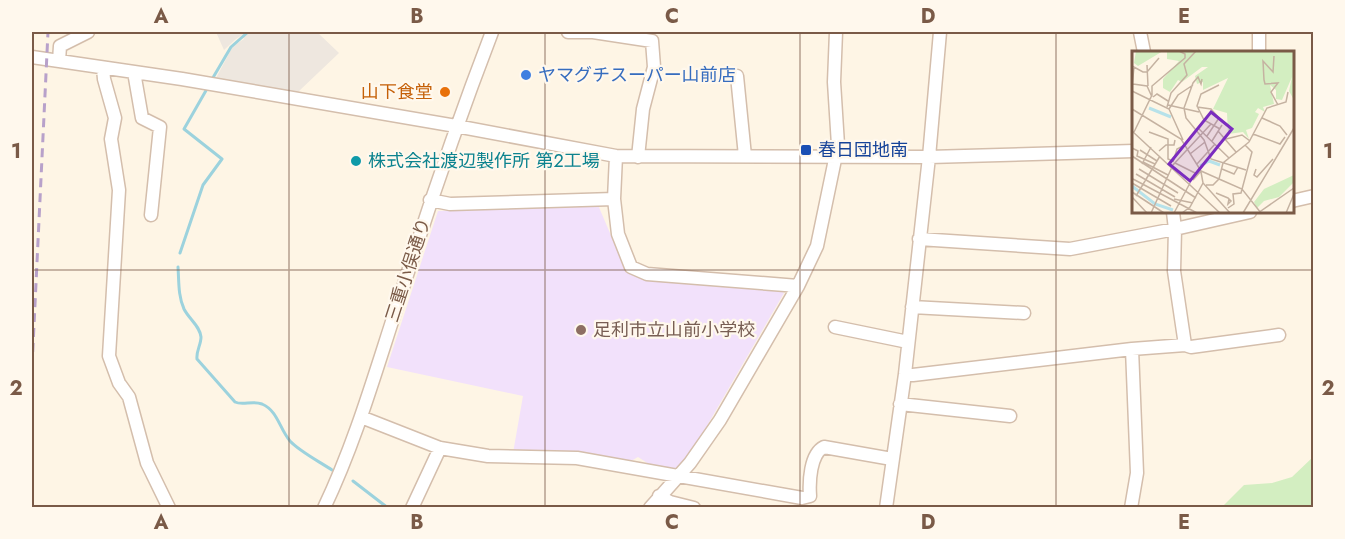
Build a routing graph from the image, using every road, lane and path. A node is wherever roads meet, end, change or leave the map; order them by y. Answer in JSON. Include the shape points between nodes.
{"nodes":[{"id":1,"x":88,"y":32,"type":"edge"},
{"id":2,"x":492,"y":32,"type":"edge"},
{"id":3,"x":568,"y":32,"type":"edge"},
{"id":4,"x":836,"y":32,"type":"edge"},
{"id":5,"x":940,"y":32,"type":"edge"},
{"id":6,"x":1140,"y":32,"type":"edge"},
{"id":7,"x":1259,"y":32,"type":"edge"},
{"id":8,"x":656,"y":36,"type":"edge"},
{"id":9,"x":1144,"y":51,"type":"edge"},
{"id":10,"x":1259,"y":51,"type":"edge"},
{"id":11,"x":32,"y":57,"type":"edge"},
{"id":12,"x":59,"y":61,"type":"junction"},
{"id":13,"x":103,"y":68,"type":"junction"},
{"id":14,"x":134,"y":72,"type":"junction"},
{"id":15,"x":736,"y":76,"type":"dead end"},
{"id":16,"x":456,"y":126,"type":"junction"},
{"id":17,"x":1132,"y":151,"type":"edge"},
{"id":18,"x":615,"y":156,"type":"junction"},
{"id":19,"x":745,"y":156,"type":"junction"},
{"id":20,"x":836,"y":156,"type":"junction"},
{"id":21,"x":929,"y":157,"type":"junction"},
{"id":22,"x":638,"y":158,"type":"junction"},
{"id":23,"x":1314,"y":196,"type":"edge"},
{"id":24,"x":614,"y":199,"type":"junction"},
{"id":25,"x":430,"y":200,"type":"junction"},
{"id":26,"x":1294,"y":201,"type":"edge"},
{"id":27,"x":1173,"y":213,"type":"edge"},
{"id":28,"x":1246,"y":213,"type":"edge"},
{"id":29,"x":151,"y":214,"type":"dead end"},
{"id":30,"x":1175,"y":229,"type":"junction"},
{"id":31,"x":919,"y":239,"type":"junction"},
{"id":32,"x":798,"y":286,"type":"junction"},
{"id":33,"x":912,"y":307,"type":"junction"},
{"id":34,"x":1024,"y":313,"type":"dead end"},
{"id":35,"x":836,"y":327,"type":"dead end"},
{"id":36,"x":1278,"y":335,"type":"dead end"},
{"id":37,"x":908,"y":342,"type":"junction"},
{"id":38,"x":1185,"y":345,"type":"junction"},
{"id":39,"x":1132,"y":349,"type":"junction"},
{"id":40,"x":904,"y":374,"type":"junction"},
{"id":41,"x":900,"y":404,"type":"junction"},
{"id":42,"x":1010,"y":416,"type":"dead end"},
{"id":43,"x":361,"y":417,"type":"junction"},
{"id":44,"x":440,"y":448,"type":"junction"},
{"id":45,"x":892,"y":459,"type":"junction"},
{"id":46,"x":678,"y":475,"type":"junction"},
{"id":47,"x":659,"y":496,"type":"junction"},
{"id":48,"x":169,"y":507,"type":"edge"},
{"id":49,"x":324,"y":507,"type":"edge"},
{"id":50,"x":412,"y":507,"type":"edge"},
{"id":51,"x":650,"y":507,"type":"edge"},
{"id":52,"x":694,"y":507,"type":"edge"},
{"id":53,"x":886,"y":507,"type":"edge"},
{"id":54,"x":1131,"y":507,"type":"edge"}],
"edges":[{"from":1,"to":12,"type":"street","via":[[60,46]]},
{"from":2,"to":16,"type":"street","name":"三重小俣通り"},
{"from":3,"to":8,"type":"street"},
{"from":4,"to":20,"type":"street"},
{"from":5,"to":21,"type":"street"},
{"from":6,"to":9,"type":"street"},
{"from":7,"to":10,"type":"street"},
{"from":8,"to":22,"type":"street"},
{"from":11,"to":12,"type":"street"},
{"from":12,"to":13,"type":"street"},
{"from":13,"to":14,"type":"street"},
{"from":13,"to":48,"type":"street","via":[[115,118],[111,140],[119,190],[109,356],[129,397],[147,464]]},
{"from":14,"to":16,"type":"street"},
{"from":14,"to":29,"type":"street","via":[[142,118],[159,127]]},
{"from":15,"to":19,"type":"street"},
{"from":16,"to":18,"type":"street"},
{"from":16,"to":25,"type":"street","name":"三重小俣通り"},
{"from":17,"to":21,"type":"street"},
{"from":18,"to":22,"type":"street"},
{"from":18,"to":24,"type":"street"},
{"from":19,"to":20,"type":"street"},
{"from":19,"to":22,"type":"street"},
{"from":20,"to":21,"type":"street"},
{"from":20,"to":32,"type":"street","via":[[817,246]]},
{"from":21,"to":31,"type":"street"},
{"from":23,"to":26,"type":"street"},
{"from":24,"to":25,"type":"street","via":[[450,204]]},
{"from":24,"to":32,"type":"street","via":[[618,234],[631,267],[647,274]]},
{"from":25,"to":43,"type":"street","name":"三重小俣通り"},
{"from":27,"to":30,"type":"street"},
{"from":28,"to":30,"type":"street"},
{"from":30,"to":31,"type":"street","via":[[1070,249]]},
{"from":30,"to":38,"type":"street","via":[[1174,271]]},
{"from":31,"to":33,"type":"street"},
{"from":32,"to":46,"type":"street","via":[[720,420]]},
{"from":33,"to":34,"type":"street"},
{"from":33,"to":37,"type":"street"},
{"from":35,"to":37,"type":"street"},
{"from":36,"to":38,"type":"street"},
{"from":37,"to":40,"type":"street"},
{"from":38,"to":39,"type":"street"},
{"from":39,"to":40,"type":"street"},
{"from":39,"to":54,"type":"street","via":[[1137,473]]},
{"from":40,"to":41,"type":"street"},
{"from":41,"to":42,"type":"street"},
{"from":41,"to":45,"type":"street"},
{"from":43,"to":44,"type":"street"},
{"from":43,"to":49,"type":"street","name":"三重小俣通り"},
{"from":44,"to":46,"type":"street","via":[[488,456],[578,458]]},
{"from":44,"to":50,"type":"street"},
{"from":45,"to":46,"type":"street","via":[[824,447],[815,455],[810,496],[802,498]]},
{"from":45,"to":53,"type":"street"},
{"from":46,"to":47,"type":"street"},
{"from":47,"to":51,"type":"street"},
{"from":47,"to":52,"type":"street"}]}
